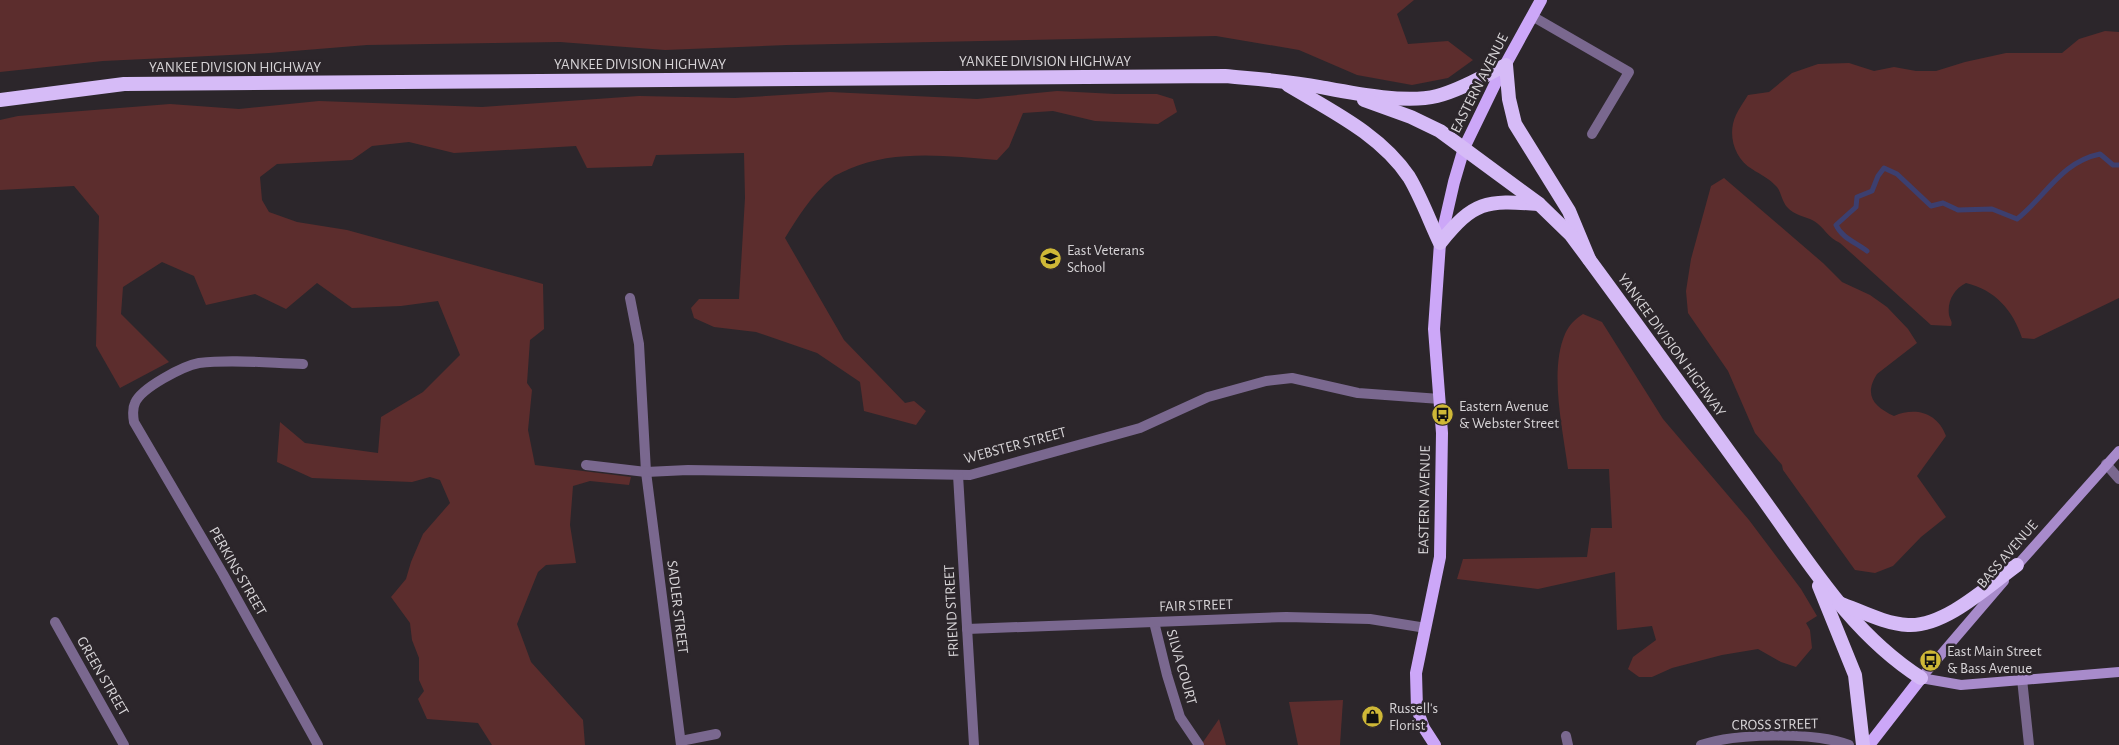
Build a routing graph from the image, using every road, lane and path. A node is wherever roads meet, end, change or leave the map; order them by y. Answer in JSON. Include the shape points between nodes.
{"nodes":[{"id":1,"x":1541,"y":0,"type":"edge"},
{"id":2,"x":1532,"y":16,"type":"junction"},
{"id":3,"x":1506,"y":65,"type":"junction"},
{"id":4,"x":1282,"y":82,"type":"junction"},
{"id":5,"x":1345,"y":93,"type":"junction"},
{"id":6,"x":0,"y":100,"type":"edge"},
{"id":7,"x":1592,"y":134,"type":"dead end"},
{"id":8,"x":1464,"y":148,"type":"junction"},
{"id":9,"x":1539,"y":204,"type":"junction"},
{"id":10,"x":1440,"y":243,"type":"junction"},
{"id":11,"x":1589,"y":259,"type":"junction"},
{"id":12,"x":630,"y":298,"type":"dead end"},
{"id":13,"x":303,"y":364,"type":"dead end"},
{"id":14,"x":1440,"y":399,"type":"junction"},
{"id":15,"x":2119,"y":451,"type":"edge"},
{"id":16,"x":2106,"y":464,"type":"junction"},
{"id":17,"x":586,"y":465,"type":"dead end"},
{"id":18,"x":646,"y":472,"type":"junction"},
{"id":19,"x":958,"y":475,"type":"junction"},
{"id":20,"x":2119,"y":479,"type":"edge"},
{"id":21,"x":2017,"y":565,"type":"junction"},
{"id":22,"x":1813,"y":572,"type":"junction"},
{"id":23,"x":1838,"y":603,"type":"junction"},
{"id":24,"x":55,"y":622,"type":"dead end"},
{"id":25,"x":1154,"y":622,"type":"junction"},
{"id":26,"x":1426,"y":628,"type":"junction"},
{"id":27,"x":967,"y":629,"type":"junction"},
{"id":28,"x":2119,"y":672,"type":"edge"},
{"id":29,"x":1921,"y":678,"type":"junction"},
{"id":30,"x":2022,"y":679,"type":"junction"},
{"id":31,"x":716,"y":734,"type":"dead end"},
{"id":32,"x":681,"y":743,"type":"edge"},
{"id":33,"x":124,"y":745,"type":"edge"},
{"id":34,"x":318,"y":745,"type":"edge"},
{"id":35,"x":974,"y":745,"type":"edge"},
{"id":36,"x":1200,"y":745,"type":"edge"},
{"id":37,"x":1435,"y":745,"type":"edge"},
{"id":38,"x":1701,"y":745,"type":"edge"},
{"id":39,"x":1849,"y":745,"type":"edge"},
{"id":40,"x":1863,"y":745,"type":"edge"},
{"id":41,"x":1869,"y":745,"type":"edge"},
{"id":42,"x":2029,"y":745,"type":"edge"}],
"edges":[{"from":1,"to":2,"type":"main road","name":"EASTERN AVENUE"},
{"from":2,"to":3,"type":"main road","name":"EASTERN AVENUE"},
{"from":2,"to":7,"type":"street","via":[[1630,72]]},
{"from":3,"to":5,"type":"highway","via":[[1465,86],[1434,97]]},
{"from":3,"to":8,"type":"main road","name":"EASTERN AVENUE"},
{"from":3,"to":11,"type":"highway","via":[[1515,124],[1569,211]]},
{"from":4,"to":5,"type":"highway","name":"YANKEE DIVISION HIGHWAY"},
{"from":4,"to":6,"type":"highway","name":"YANKEE DIVISION HIGHWAY","via":[[1226,76],[124,84]]},
{"from":4,"to":10,"type":"highway","via":[[1351,122],[1390,154],[1412,184]]},
{"from":5,"to":8,"type":"highway","name":"YANKEE DIVISION HIGHWAY","via":[[1411,117],[1440,131]]},
{"from":8,"to":9,"type":"highway","name":"YANKEE DIVISION HIGHWAY"},
{"from":8,"to":10,"type":"main road","name":"EASTERN AVENUE"},
{"from":9,"to":10,"type":"highway","via":[[1505,202],[1480,205],[1461,218]]},
{"from":9,"to":11,"type":"highway","name":"YANKEE DIVISION HIGHWAY","via":[[1571,235]]},
{"from":10,"to":14,"type":"main road","name":"EASTERN AVENUE","via":[[1434,329]]},
{"from":11,"to":22,"type":"highway","name":"YANKEE DIVISION HIGHWAY"},
{"from":12,"to":18,"type":"street","name":"SADLER STREET","via":[[639,344]]},
{"from":13,"to":34,"type":"street","name":"PERKINS STREET","via":[[196,364],[149,388],[137,400],[132,412],[134,422]]},
{"from":14,"to":19,"type":"street","name":"WEBSTER STREET","via":[[1358,393],[1292,378],[1266,381],[1208,397],[1140,428],[970,475]]},
{"from":14,"to":26,"type":"main road","name":"EASTERN AVENUE","via":[[1443,490],[1440,557]]},
{"from":15,"to":16,"type":"main road","name":"BASS AVENUE"},
{"from":16,"to":20,"type":"street"},
{"from":16,"to":21,"type":"main road","name":"BASS AVENUE"},
{"from":17,"to":18,"type":"street","name":"WEBSTER STREET"},
{"from":18,"to":19,"type":"street","name":"WEBSTER STREET"},
{"from":18,"to":32,"type":"street","name":"SADLER STREET"},
{"from":19,"to":27,"type":"street","name":"FRIEND STREET"},
{"from":21,"to":23,"type":"highway","via":[[1950,613],[1920,624],[1886,621]]},
{"from":21,"to":29,"type":"main road","name":"BASS AVENUE"},
{"from":22,"to":23,"type":"highway","name":"YANKEE DIVISION HIGHWAY"},
{"from":22,"to":40,"type":"highway","via":[[1855,675]]},
{"from":23,"to":29,"type":"highway","name":"YANKEE DIVISION HIGHWAY","via":[[1882,650]]},
{"from":24,"to":33,"type":"street","name":"GREEN STREET"},
{"from":25,"to":26,"type":"street","name":"FAIR STREET","via":[[1286,617],[1370,619]]},
{"from":25,"to":27,"type":"street","name":"FAIR STREET"},
{"from":25,"to":36,"type":"street","name":"SILVA COURT","via":[[1180,717]]},
{"from":26,"to":37,"type":"main road","name":"EASTERN AVENUE","via":[[1416,673],[1417,709]]},
{"from":27,"to":35,"type":"street","name":"FRIEND STREET"},
{"from":28,"to":30,"type":"main road"},
{"from":29,"to":30,"type":"main road","via":[[1961,685]]},
{"from":29,"to":41,"type":"main road"},
{"from":30,"to":42,"type":"street"},
{"from":31,"to":32,"type":"street"},
{"from":38,"to":39,"type":"street","name":"CROSS STREET","via":[[1755,737],[1822,737]]}]}
